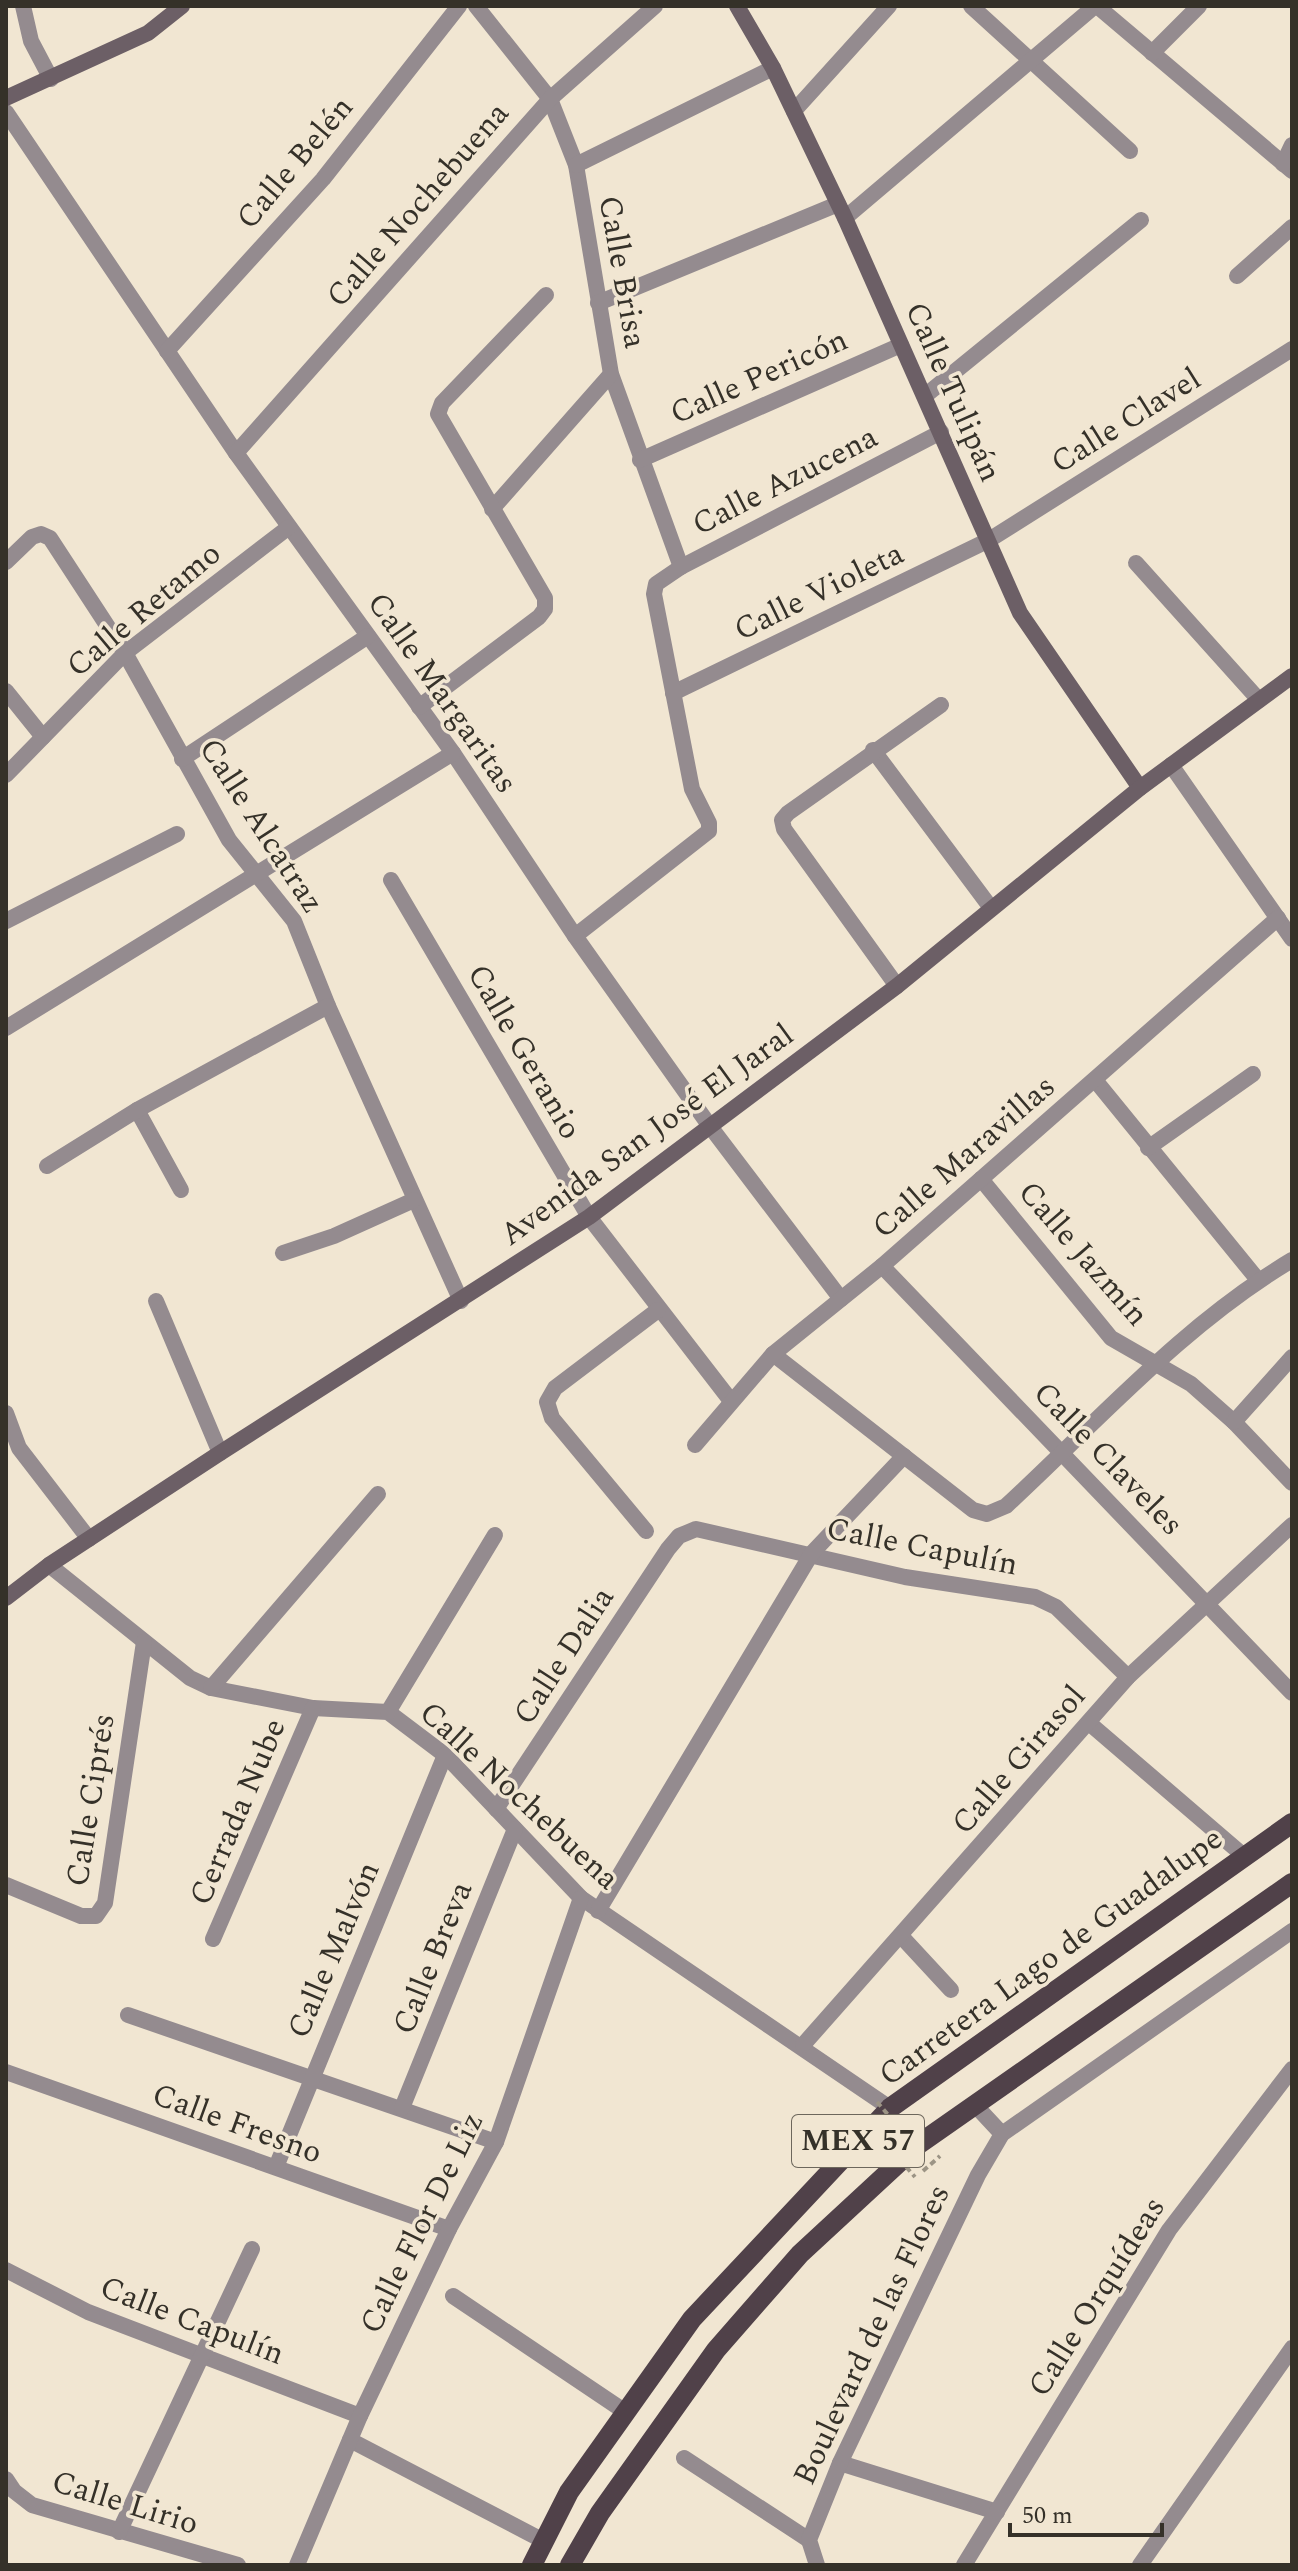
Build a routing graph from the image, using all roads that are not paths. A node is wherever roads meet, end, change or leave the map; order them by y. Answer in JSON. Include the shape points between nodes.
{"nodes":[{"id":1,"x":23,"y":6,"type":"edge"},
{"id":2,"x":182,"y":6,"type":"edge"},
{"id":3,"x":459,"y":6,"type":"edge"},
{"id":4,"x":476,"y":6,"type":"edge"},
{"id":5,"x":655,"y":6,"type":"edge"},
{"id":6,"x":737,"y":6,"type":"edge"},
{"id":7,"x":889,"y":6,"type":"edge"},
{"id":8,"x":971,"y":6,"type":"edge"},
{"id":9,"x":1199,"y":6,"type":"edge"},
{"id":10,"x":1099,"y":7,"type":"edge"},
{"id":11,"x":1152,"y":53,"type":"junction"},
{"id":12,"x":1033,"y":61,"type":"junction"},
{"id":13,"x":773,"y":68,"type":"junction"},
{"id":14,"x":51,"y":79,"type":"junction"},
{"id":15,"x":6,"y":98,"type":"edge"},
{"id":16,"x":550,"y":99,"type":"junction"},
{"id":17,"x":794,"y":111,"type":"junction"},
{"id":18,"x":6,"y":112,"type":"edge"},
{"id":19,"x":1292,"y":145,"type":"edge"},
{"id":20,"x":1130,"y":151,"type":"dead end"},
{"id":21,"x":576,"y":165,"type":"junction"},
{"id":22,"x":1288,"y":168,"type":"edge"},
{"id":23,"x":842,"y":211,"type":"junction"},
{"id":24,"x":1141,"y":220,"type":"dead end"},
{"id":25,"x":1292,"y":227,"type":"edge"},
{"id":26,"x":1237,"y":276,"type":"dead end"},
{"id":27,"x":546,"y":295,"type":"dead end"},
{"id":28,"x":598,"y":303,"type":"junction"},
{"id":29,"x":901,"y":345,"type":"junction"},
{"id":30,"x":1292,"y":349,"type":"edge"},
{"id":31,"x":167,"y":351,"type":"junction"},
{"id":32,"x":611,"y":374,"type":"junction"},
{"id":33,"x":926,"y":395,"type":"junction"},
{"id":34,"x":941,"y":432,"type":"junction"},
{"id":35,"x":236,"y":453,"type":"junction"},
{"id":36,"x":640,"y":460,"type":"junction"},
{"id":37,"x":492,"y":509,"type":"junction"},
{"id":38,"x":289,"y":527,"type":"junction"},
{"id":39,"x":989,"y":540,"type":"junction"},
{"id":40,"x":6,"y":562,"type":"edge"},
{"id":41,"x":1136,"y":563,"type":"dead end"},
{"id":42,"x":681,"y":567,"type":"junction"},
{"id":43,"x":368,"y":636,"type":"junction"},
{"id":44,"x":125,"y":653,"type":"junction"},
{"id":45,"x":1292,"y":676,"type":"edge"},
{"id":46,"x":6,"y":691,"type":"edge"},
{"id":47,"x":673,"y":693,"type":"junction"},
{"id":48,"x":1259,"y":700,"type":"junction"},
{"id":49,"x":941,"y":705,"type":"dead end"},
{"id":50,"x":419,"y":707,"type":"junction"},
{"id":51,"x":43,"y":737,"type":"junction"},
{"id":52,"x":873,"y":750,"type":"junction"},
{"id":53,"x":453,"y":753,"type":"junction"},
{"id":54,"x":182,"y":759,"type":"junction"},
{"id":55,"x":1171,"y":765,"type":"junction"},
{"id":56,"x":6,"y":775,"type":"edge"},
{"id":57,"x":1140,"y":788,"type":"junction"},
{"id":58,"x":177,"y":834,"type":"dead end"},
{"id":59,"x":258,"y":876,"type":"junction"},
{"id":60,"x":391,"y":880,"type":"dead end"},
{"id":61,"x":991,"y":908,"type":"junction"},
{"id":62,"x":1278,"y":918,"type":"junction"},
{"id":63,"x":6,"y":921,"type":"edge"},
{"id":64,"x":575,"y":936,"type":"junction"},
{"id":65,"x":1292,"y":939,"type":"edge"},
{"id":66,"x":897,"y":986,"type":"junction"},
{"id":67,"x":328,"y":1006,"type":"junction"},
{"id":68,"x":6,"y":1028,"type":"edge"},
{"id":69,"x":1253,"y":1074,"type":"dead end"},
{"id":70,"x":1095,"y":1080,"type":"junction"},
{"id":71,"x":137,"y":1110,"type":"junction"},
{"id":72,"x":709,"y":1125,"type":"junction"},
{"id":73,"x":1148,"y":1148,"type":"junction"},
{"id":74,"x":47,"y":1166,"type":"dead end"},
{"id":75,"x":981,"y":1179,"type":"junction"},
{"id":76,"x":181,"y":1190,"type":"dead end"},
{"id":77,"x":414,"y":1200,"type":"junction"},
{"id":78,"x":589,"y":1217,"type":"junction"},
{"id":79,"x":283,"y":1253,"type":"dead end"},
{"id":80,"x":1292,"y":1260,"type":"edge"},
{"id":81,"x":882,"y":1266,"type":"junction"},
{"id":82,"x":1258,"y":1280,"type":"junction"},
{"id":83,"x":841,"y":1299,"type":"junction"},
{"id":84,"x":156,"y":1301,"type":"dead end"},
{"id":85,"x":461,"y":1301,"type":"junction"},
{"id":86,"x":658,"y":1310,"type":"junction"},
{"id":87,"x":773,"y":1354,"type":"junction"},
{"id":88,"x":1292,"y":1357,"type":"edge"},
{"id":89,"x":1158,"y":1362,"type":"junction"},
{"id":90,"x":731,"y":1401,"type":"junction"},
{"id":91,"x":6,"y":1413,"type":"edge"},
{"id":92,"x":1234,"y":1422,"type":"junction"},
{"id":93,"x":695,"y":1445,"type":"dead end"},
{"id":94,"x":220,"y":1453,"type":"junction"},
{"id":95,"x":1063,"y":1453,"type":"junction"},
{"id":96,"x":904,"y":1456,"type":"junction"},
{"id":97,"x":1292,"y":1483,"type":"edge"},
{"id":98,"x":378,"y":1494,"type":"dead end"},
{"id":99,"x":1292,"y":1525,"type":"edge"},
{"id":100,"x":646,"y":1531,"type":"dead end"},
{"id":101,"x":495,"y":1535,"type":"dead end"},
{"id":102,"x":679,"y":1536,"type":"joint"},
{"id":103,"x":89,"y":1539,"type":"junction"},
{"id":104,"x":812,"y":1553,"type":"junction"},
{"id":105,"x":49,"y":1565,"type":"junction"},
{"id":106,"x":6,"y":1598,"type":"edge"},
{"id":107,"x":1209,"y":1605,"type":"junction"},
{"id":108,"x":144,"y":1642,"type":"junction"},
{"id":109,"x":1128,"y":1677,"type":"junction"},
{"id":110,"x":211,"y":1688,"type":"junction"},
{"id":111,"x":1292,"y":1693,"type":"edge"},
{"id":112,"x":313,"y":1708,"type":"junction"},
{"id":113,"x":388,"y":1712,"type":"junction"},
{"id":114,"x":1089,"y":1723,"type":"junction"},
{"id":115,"x":445,"y":1755,"type":"junction"},
{"id":116,"x":496,"y":1809,"type":"junction"},
{"id":117,"x":1292,"y":1823,"type":"edge"},
{"id":118,"x":515,"y":1829,"type":"junction"},
{"id":119,"x":1244,"y":1856,"type":"junction"},
{"id":120,"x":1292,"y":1883,"type":"edge"},
{"id":121,"x":6,"y":1885,"type":"edge"},
{"id":122,"x":581,"y":1898,"type":"junction"},
{"id":123,"x":598,"y":1911,"type":"junction"},
{"id":124,"x":1292,"y":1931,"type":"edge"},
{"id":125,"x":901,"y":1936,"type":"junction"},
{"id":126,"x":213,"y":1939,"type":"dead end"},
{"id":127,"x":951,"y":1990,"type":"dead end"},
{"id":128,"x":128,"y":2015,"type":"dead end"},
{"id":129,"x":803,"y":2045,"type":"junction"},
{"id":130,"x":1292,"y":2069,"type":"edge"},
{"id":131,"x":6,"y":2072,"type":"edge"},
{"id":132,"x":312,"y":2076,"type":"junction"},
{"id":133,"x":884,"y":2105,"type":"junction"},
{"id":134,"x":975,"y":2105,"type":"junction"},
{"id":135,"x":402,"y":2108,"type":"junction"},
{"id":136,"x":1002,"y":2134,"type":"junction"},
{"id":137,"x":496,"y":2142,"type":"junction"},
{"id":138,"x":276,"y":2167,"type":"junction"},
{"id":139,"x":449,"y":2229,"type":"junction"},
{"id":140,"x":252,"y":2249,"type":"dead end"},
{"id":141,"x":6,"y":2270,"type":"edge"},
{"id":142,"x":453,"y":2296,"type":"dead end"},
{"id":143,"x":1292,"y":2348,"type":"edge"},
{"id":144,"x":203,"y":2358,"type":"junction"},
{"id":145,"x":624,"y":2411,"type":"junction"},
{"id":146,"x":360,"y":2416,"type":"junction"},
{"id":147,"x":350,"y":2440,"type":"junction"},
{"id":148,"x":684,"y":2458,"type":"dead end"},
{"id":149,"x":840,"y":2463,"type":"junction"},
{"id":150,"x":6,"y":2479,"type":"edge"},
{"id":151,"x":997,"y":2512,"type":"junction"},
{"id":152,"x":119,"y":2532,"type":"junction"},
{"id":153,"x":542,"y":2540,"type":"junction"},
{"id":154,"x":809,"y":2540,"type":"junction"},
{"id":155,"x":238,"y":2565,"type":"edge"},
{"id":156,"x":297,"y":2565,"type":"edge"},
{"id":157,"x":532,"y":2565,"type":"edge"},
{"id":158,"x":570,"y":2565,"type":"edge"},
{"id":159,"x":817,"y":2565,"type":"edge"},
{"id":160,"x":964,"y":2565,"type":"edge"},
{"id":161,"x":1140,"y":2565,"type":"edge"}],
"edges":[{"from":1,"to":14,"type":"street","via":[[31,41]]},
{"from":2,"to":14,"type":"street","via":[[148,33]]},
{"from":3,"to":31,"type":"street","name":"Calle Belén","via":[[323,179]]},
{"from":4,"to":16,"type":"street","name":"Calle Brisa"},
{"from":5,"to":16,"type":"street","name":"Calle Nochebuena"},
{"from":6,"to":13,"type":"street","name":"Calle Tulipán"},
{"from":7,"to":17,"type":"street"},
{"from":8,"to":12,"type":"street"},
{"from":9,"to":11,"type":"street"},
{"from":10,"to":11,"type":"street"},
{"from":10,"to":12,"type":"street"},
{"from":11,"to":22,"type":"street"},
{"from":12,"to":20,"type":"street"},
{"from":12,"to":23,"type":"street"},
{"from":13,"to":17,"type":"street","name":"Calle Tulipán"},
{"from":13,"to":21,"type":"street"},
{"from":14,"to":15,"type":"street"},
{"from":16,"to":21,"type":"street","name":"Calle Brisa"},
{"from":16,"to":35,"type":"street","name":"Calle Nochebuena"},
{"from":17,"to":23,"type":"street","name":"Calle Tulipán"},
{"from":18,"to":31,"type":"street","name":"Calle Margaritas"},
{"from":19,"to":22,"type":"street"},
{"from":21,"to":28,"type":"street","name":"Calle Brisa"},
{"from":23,"to":28,"type":"street"},
{"from":23,"to":29,"type":"street","name":"Calle Tulipán"},
{"from":24,"to":33,"type":"street"},
{"from":25,"to":26,"type":"street"},
{"from":27,"to":37,"type":"street","via":[[442,403],[438,414]]},
{"from":28,"to":32,"type":"street","name":"Calle Brisa"},
{"from":29,"to":33,"type":"street","name":"Calle Tulipán"},
{"from":29,"to":36,"type":"street","name":"Calle Pericón"},
{"from":30,"to":39,"type":"street","name":"Calle Clavel"},
{"from":31,"to":35,"type":"street","name":"Calle Margaritas"},
{"from":32,"to":36,"type":"street","name":"Calle Brisa"},
{"from":32,"to":37,"type":"street"},
{"from":33,"to":34,"type":"street","name":"Calle Tulipán"},
{"from":34,"to":39,"type":"street","name":"Calle Tulipán"},
{"from":34,"to":42,"type":"street","name":"Calle Azucena"},
{"from":35,"to":38,"type":"street","name":"Calle Margaritas"},
{"from":36,"to":42,"type":"street","name":"Calle Brisa"},
{"from":37,"to":50,"type":"street","via":[[545,598],[545,609]]},
{"from":38,"to":43,"type":"street","name":"Calle Margaritas"},
{"from":38,"to":44,"type":"street","name":"Calle Retamo"},
{"from":39,"to":47,"type":"street","name":"Calle Violeta"},
{"from":39,"to":57,"type":"street","name":"Calle Tulipán","via":[[1020,613]]},
{"from":40,"to":44,"type":"street","name":"Calle Alcatraz","via":[[32,537],[50,538]]},
{"from":41,"to":48,"type":"street"},
{"from":42,"to":47,"type":"street","name":"Calle Azucena","via":[[656,584],[654,594]]},
{"from":43,"to":50,"type":"street","name":"Calle Margaritas"},
{"from":43,"to":54,"type":"street"},
{"from":44,"to":51,"type":"street","name":"Calle Retamo"},
{"from":44,"to":54,"type":"street","name":"Calle Alcatraz"},
{"from":45,"to":48,"type":"street","name":"Avenida San José El Jaral"},
{"from":46,"to":51,"type":"street"},
{"from":47,"to":64,"type":"street","via":[[692,789],[709,831]]},
{"from":48,"to":55,"type":"street","name":"Avenida San José El Jaral"},
{"from":49,"to":52,"type":"street"},
{"from":50,"to":53,"type":"street","name":"Calle Margaritas"},
{"from":51,"to":56,"type":"street","name":"Calle Retamo"},
{"from":52,"to":61,"type":"street"},
{"from":52,"to":66,"type":"street","via":[[782,820]]},
{"from":53,"to":59,"type":"street"},
{"from":53,"to":64,"type":"street","name":"Calle Margaritas"},
{"from":54,"to":59,"type":"street","name":"Calle Alcatraz","via":[[229,840]]},
{"from":55,"to":57,"type":"street","name":"Avenida San José El Jaral"},
{"from":55,"to":62,"type":"street"},
{"from":57,"to":61,"type":"street","name":"Avenida San José El Jaral"},
{"from":58,"to":63,"type":"street"},
{"from":59,"to":67,"type":"street","name":"Calle Alcatraz","via":[[294,921]]},
{"from":59,"to":68,"type":"street"},
{"from":60,"to":78,"type":"street","name":"Calle Geranio"},
{"from":61,"to":66,"type":"street","name":"Avenida San José El Jaral"},
{"from":62,"to":65,"type":"street"},
{"from":62,"to":70,"type":"street","name":"Calle Maravillas"},
{"from":64,"to":72,"type":"street","name":"Calle Margaritas"},
{"from":66,"to":72,"type":"street","name":"Avenida San José El Jaral"},
{"from":67,"to":71,"type":"street"},
{"from":67,"to":77,"type":"street","name":"Calle Alcatraz"},
{"from":69,"to":73,"type":"street"},
{"from":70,"to":73,"type":"street"},
{"from":70,"to":75,"type":"street","name":"Calle Maravillas"},
{"from":71,"to":74,"type":"street"},
{"from":71,"to":76,"type":"street"},
{"from":72,"to":78,"type":"street","name":"Avenida San José El Jaral"},
{"from":72,"to":83,"type":"street","name":"Calle Margaritas"},
{"from":73,"to":82,"type":"street"},
{"from":75,"to":81,"type":"street","name":"Calle Maravillas"},
{"from":75,"to":89,"type":"street","name":"Calle Jazmín","via":[[1111,1338]]},
{"from":77,"to":79,"type":"street"},
{"from":77,"to":85,"type":"street","name":"Calle Alcatraz"},
{"from":78,"to":85,"type":"street","name":"Avenida San José El Jaral"},
{"from":78,"to":86,"type":"street","name":"Calle Geranio"},
{"from":80,"to":82,"type":"street"},
{"from":81,"to":83,"type":"street","name":"Calle Maravillas"},
{"from":81,"to":95,"type":"street","name":"Calle Claveles"},
{"from":82,"to":89,"type":"street"},
{"from":83,"to":87,"type":"street","name":"Calle Maravillas"},
{"from":84,"to":94,"type":"street"},
{"from":85,"to":94,"type":"street","name":"Avenida San José El Jaral"},
{"from":86,"to":90,"type":"street","name":"Calle Geranio"},
{"from":86,"to":100,"type":"street","via":[[555,1388],[547,1402],[552,1418]]},
{"from":87,"to":90,"type":"street","name":"Calle Maravillas"},
{"from":87,"to":96,"type":"street"},
{"from":88,"to":92,"type":"street"},
{"from":89,"to":92,"type":"street","name":"Calle Jazmín"},
{"from":89,"to":95,"type":"street"},
{"from":90,"to":93,"type":"street","name":"Calle Maravillas"},
{"from":91,"to":103,"type":"street","via":[[19,1448]]},
{"from":92,"to":97,"type":"street","name":"Calle Jazmín"},
{"from":94,"to":103,"type":"street","name":"Avenida San José El Jaral"},
{"from":95,"to":96,"type":"street","via":[[1006,1506],[987,1514],[973,1510]]},
{"from":95,"to":107,"type":"street","name":"Calle Claveles"},
{"from":96,"to":104,"type":"street"},
{"from":98,"to":110,"type":"street"},
{"from":99,"to":107,"type":"street","name":"Calle Girasol"},
{"from":101,"to":113,"type":"street"},
{"from":102,"to":104,"type":"street","name":"Calle Capulín","via":[[696,1529]]},
{"from":102,"to":116,"type":"street","name":"Calle Dalia"},
{"from":103,"to":105,"type":"street","name":"Avenida San José El Jaral"},
{"from":104,"to":109,"type":"street","name":"Calle Capulín","via":[[905,1577],[1035,1597],[1056,1607]]},
{"from":104,"to":123,"type":"street"},
{"from":105,"to":106,"type":"street","name":"Avenida San José El Jaral"},
{"from":105,"to":108,"type":"street","name":"Calle Nochebuena"},
{"from":107,"to":109,"type":"street","name":"Calle Girasol"},
{"from":107,"to":111,"type":"street","name":"Calle Claveles"},
{"from":108,"to":110,"type":"street","name":"Calle Nochebuena"},
{"from":108,"to":121,"type":"street","name":"Calle Ciprés","via":[[105,1903],[96,1916],[81,1916]]},
{"from":109,"to":114,"type":"street","name":"Calle Girasol"},
{"from":110,"to":112,"type":"street","name":"Calle Nochebuena"},
{"from":112,"to":113,"type":"street","name":"Calle Nochebuena"},
{"from":112,"to":126,"type":"street","name":"Cerrada Nube"},
{"from":113,"to":115,"type":"street","name":"Calle Nochebuena"},
{"from":114,"to":119,"type":"street"},
{"from":114,"to":125,"type":"street","name":"Calle Girasol"},
{"from":115,"to":116,"type":"street","name":"Calle Nochebuena"},
{"from":115,"to":132,"type":"street","name":"Calle Malvón"},
{"from":116,"to":118,"type":"street","name":"Calle Nochebuena"},
{"from":117,"to":119,"type":"main road","name":"Carretera Lago de Guadalupe","number":"MEX 57"},
{"from":118,"to":122,"type":"street","name":"Calle Nochebuena"},
{"from":118,"to":135,"type":"street","name":"Calle Breva"},
{"from":119,"to":133,"type":"main road","name":"Carretera Lago de Guadalupe","number":"MEX 57"},
{"from":120,"to":134,"type":"main road","number":"MEX 57"},
{"from":122,"to":123,"type":"street","name":"Calle Nochebuena"},
{"from":122,"to":137,"type":"street","name":"Calle Flor De Liz"},
{"from":123,"to":129,"type":"street","name":"Calle Nochebuena"},
{"from":124,"to":136,"type":"street"},
{"from":125,"to":127,"type":"street"},
{"from":125,"to":129,"type":"street","name":"Calle Girasol"},
{"from":128,"to":132,"type":"street"},
{"from":129,"to":133,"type":"street","name":"Calle Nochebuena"},
{"from":130,"to":151,"type":"street","name":"Calle Orquídeas","via":[[1169,2230]]},
{"from":131,"to":138,"type":"street","name":"Calle Fresno"},
{"from":132,"to":135,"type":"street"},
{"from":132,"to":138,"type":"street","name":"Calle Malvón"},
{"from":133,"to":145,"type":"main road","name":"Carretera Lago de Guadalupe","number":"MEX 57","via":[[692,2319]]},
{"from":134,"to":136,"type":"street"},
{"from":134,"to":158,"type":"main road","number":"MEX 57","via":[[919,2144],[790,2266],[716,2350],[652,2437]]},
{"from":135,"to":137,"type":"street"},
{"from":136,"to":149,"type":"street","name":"Boulevard de las Flores"},
{"from":137,"to":139,"type":"street","name":"Calle Flor De Liz"},
{"from":138,"to":139,"type":"street","name":"Calle Fresno"},
{"from":139,"to":146,"type":"street","name":"Calle Flor De Liz"},
{"from":140,"to":144,"type":"street"},
{"from":141,"to":144,"type":"street","name":"Calle Capulín","via":[[88,2312]]},
{"from":142,"to":145,"type":"street"},
{"from":143,"to":161,"type":"street"},
{"from":144,"to":146,"type":"street","name":"Calle Capulín"},
{"from":144,"to":152,"type":"street"},
{"from":145,"to":153,"type":"main road","name":"Carretera Lago de Guadalupe","number":"MEX 57"},
{"from":146,"to":147,"type":"street","name":"Calle Flor De Liz"},
{"from":147,"to":153,"type":"street"},
{"from":147,"to":156,"type":"street","name":"Calle Flor De Liz"},
{"from":148,"to":154,"type":"street"},
{"from":149,"to":151,"type":"street"},
{"from":149,"to":154,"type":"street","name":"Boulevard de las Flores"},
{"from":150,"to":152,"type":"street","name":"Calle Lirio","via":[[32,2505]]},
{"from":151,"to":160,"type":"street","name":"Calle Orquídeas"},
{"from":152,"to":155,"type":"street","name":"Calle Lirio"},
{"from":153,"to":157,"type":"main road","name":"Carretera Lago de Guadalupe","number":"MEX 57"},
{"from":154,"to":159,"type":"street"}]}
